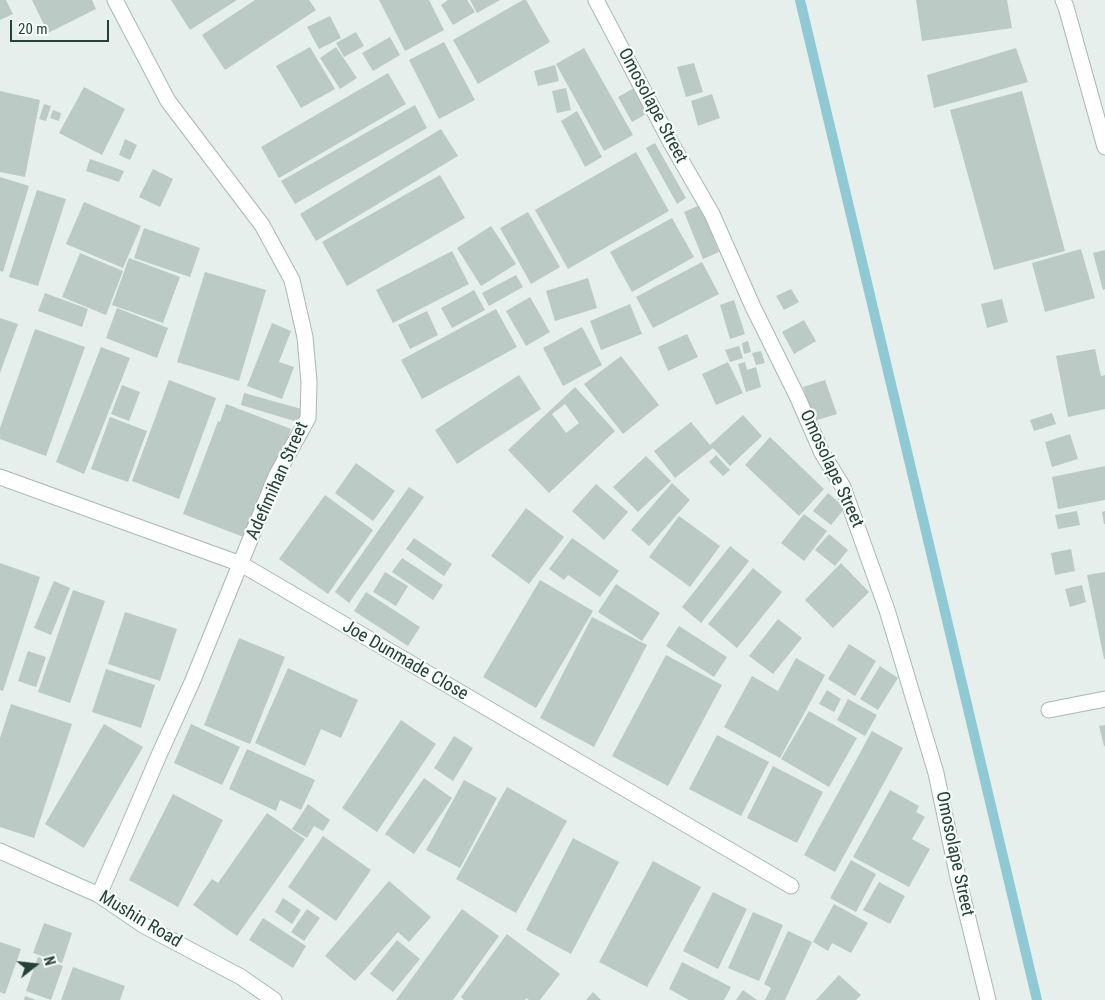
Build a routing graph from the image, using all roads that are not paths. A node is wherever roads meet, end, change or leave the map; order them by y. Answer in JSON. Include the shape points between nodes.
{"nodes":[{"id":1,"x":115,"y":0,"type":"edge"},
{"id":2,"x":596,"y":0,"type":"edge"},
{"id":3,"x":1063,"y":0,"type":"edge"},
{"id":4,"x":1105,"y":147,"type":"edge"},
{"id":5,"x":0,"y":477,"type":"edge"},
{"id":6,"x":241,"y":564,"type":"junction"},
{"id":7,"x":1105,"y":699,"type":"edge"},
{"id":8,"x":1049,"y":710,"type":"dead end"},
{"id":9,"x":0,"y":851,"type":"edge"},
{"id":10,"x":791,"y":886,"type":"dead end"},
{"id":11,"x":99,"y":895,"type":"junction"},
{"id":12,"x":274,"y":1000,"type":"edge"},
{"id":13,"x":988,"y":1000,"type":"edge"}],
"edges":[{"from":1,"to":6,"type":"street","name":"Adefimihan Street","via":[[168,101],[262,225],[292,280],[301,318],[309,382],[308,418],[276,476]]},
{"from":2,"to":13,"type":"street","name":"Omosolape Street","via":[[712,214],[753,307],[846,496],[887,610],[936,773]]},
{"from":3,"to":4,"type":"street"},
{"from":5,"to":6,"type":"street","name":"Joe Dunmade Close"},
{"from":6,"to":10,"type":"street","name":"Joe Dunmade Close"},
{"from":6,"to":11,"type":"street","name":"Adefimihan Street"},
{"from":7,"to":8,"type":"street"},
{"from":9,"to":11,"type":"street","name":"Mushin Road"},
{"from":11,"to":12,"type":"street","name":"Mushin Road","via":[[143,925],[241,976]]}]}
